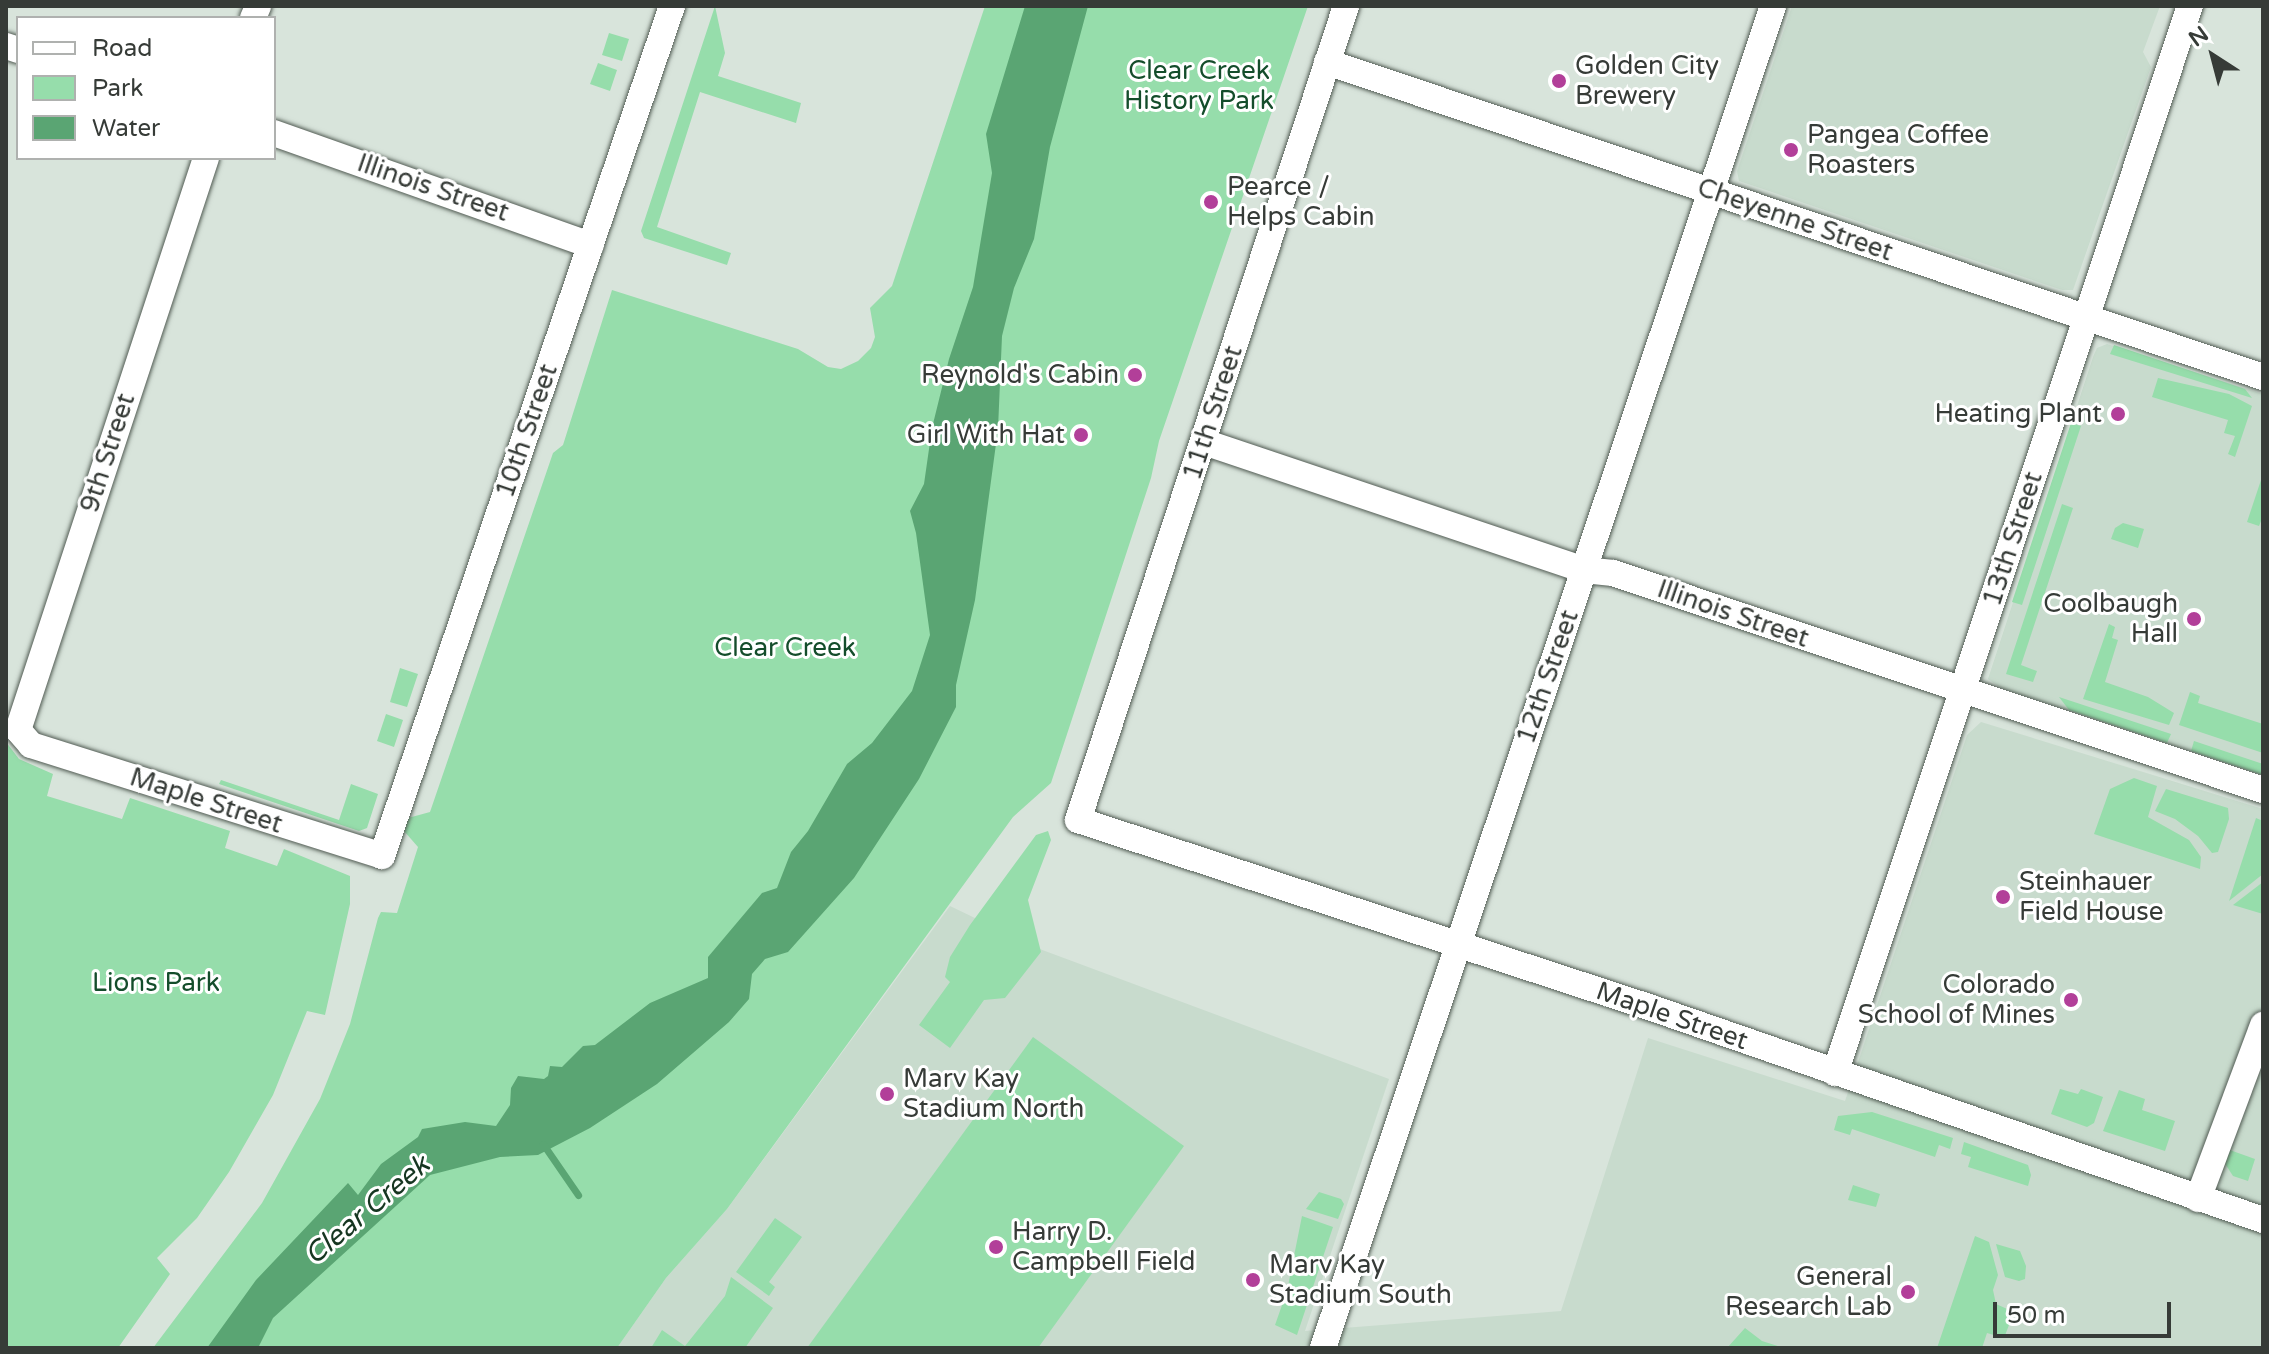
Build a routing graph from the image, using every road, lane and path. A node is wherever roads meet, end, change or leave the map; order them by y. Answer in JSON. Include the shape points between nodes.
{"nodes":[{"id":1,"x":672,"y":6,"type":"edge"},
{"id":2,"x":1346,"y":6,"type":"edge"},
{"id":3,"x":1773,"y":6,"type":"edge"},
{"id":4,"x":2190,"y":6,"type":"edge"},
{"id":5,"x":1327,"y":62,"type":"junction"},
{"id":6,"x":276,"y":134,"type":"edge"},
{"id":7,"x":205,"y":160,"type":"edge"},
{"id":8,"x":1711,"y":192,"type":"junction"},
{"id":9,"x":591,"y":245,"type":"junction"},
{"id":10,"x":2086,"y":319,"type":"junction"},
{"id":11,"x":2263,"y":377,"type":"edge"},
{"id":12,"x":1204,"y":442,"type":"junction"},
{"id":13,"x":1584,"y":570,"type":"junction"},
{"id":14,"x":1962,"y":691,"type":"junction"},
{"id":15,"x":31,"y":745,"type":"joint"},
{"id":16,"x":2263,"y":790,"type":"edge"},
{"id":17,"x":1078,"y":820,"type":"joint"},
{"id":18,"x":382,"y":856,"type":"joint"},
{"id":19,"x":1459,"y":944,"type":"junction"},
{"id":20,"x":2263,"y":1025,"type":"edge"},
{"id":21,"x":1835,"y":1073,"type":"junction"},
{"id":22,"x":2198,"y":1199,"type":"junction"},
{"id":23,"x":2263,"y":1220,"type":"edge"},
{"id":24,"x":1323,"y":1348,"type":"edge"}],
"edges":[{"from":1,"to":9,"type":"street","name":"10th Street"},
{"from":2,"to":5,"type":"street","name":"11th Street"},
{"from":3,"to":8,"type":"street","name":"12th Street"},
{"from":4,"to":10,"type":"street","name":"13th Street"},
{"from":5,"to":8,"type":"street","name":"Cheyenne Street"},
{"from":5,"to":12,"type":"street","name":"11th Street"},
{"from":6,"to":9,"type":"street","name":"Illinois Street"},
{"from":7,"to":15,"type":"street","name":"9th Street","via":[[26,703],[18,730]]},
{"from":8,"to":10,"type":"street","name":"Cheyenne Street"},
{"from":8,"to":13,"type":"street","name":"12th Street"},
{"from":9,"to":18,"type":"street","name":"10th Street"},
{"from":10,"to":11,"type":"street","name":"Cheyenne Street"},
{"from":10,"to":14,"type":"street","name":"13th Street"},
{"from":12,"to":13,"type":"street","name":"Illinois Street"},
{"from":12,"to":17,"type":"street","name":"11th Street"},
{"from":13,"to":14,"type":"street","name":"Illinois Street","via":[[1613,573]]},
{"from":13,"to":19,"type":"street","name":"12th Street"},
{"from":14,"to":16,"type":"street","name":"Illinois Street"},
{"from":14,"to":21,"type":"street","name":"13th Street"},
{"from":15,"to":18,"type":"street","name":"Maple Street"},
{"from":17,"to":19,"type":"street","name":"Maple Street"},
{"from":19,"to":21,"type":"street","name":"Maple Street"},
{"from":19,"to":24,"type":"street","name":"12th Street"},
{"from":20,"to":22,"type":"street"},
{"from":21,"to":22,"type":"street","name":"Maple Street"},
{"from":22,"to":23,"type":"street","name":"Maple Street"}]}
